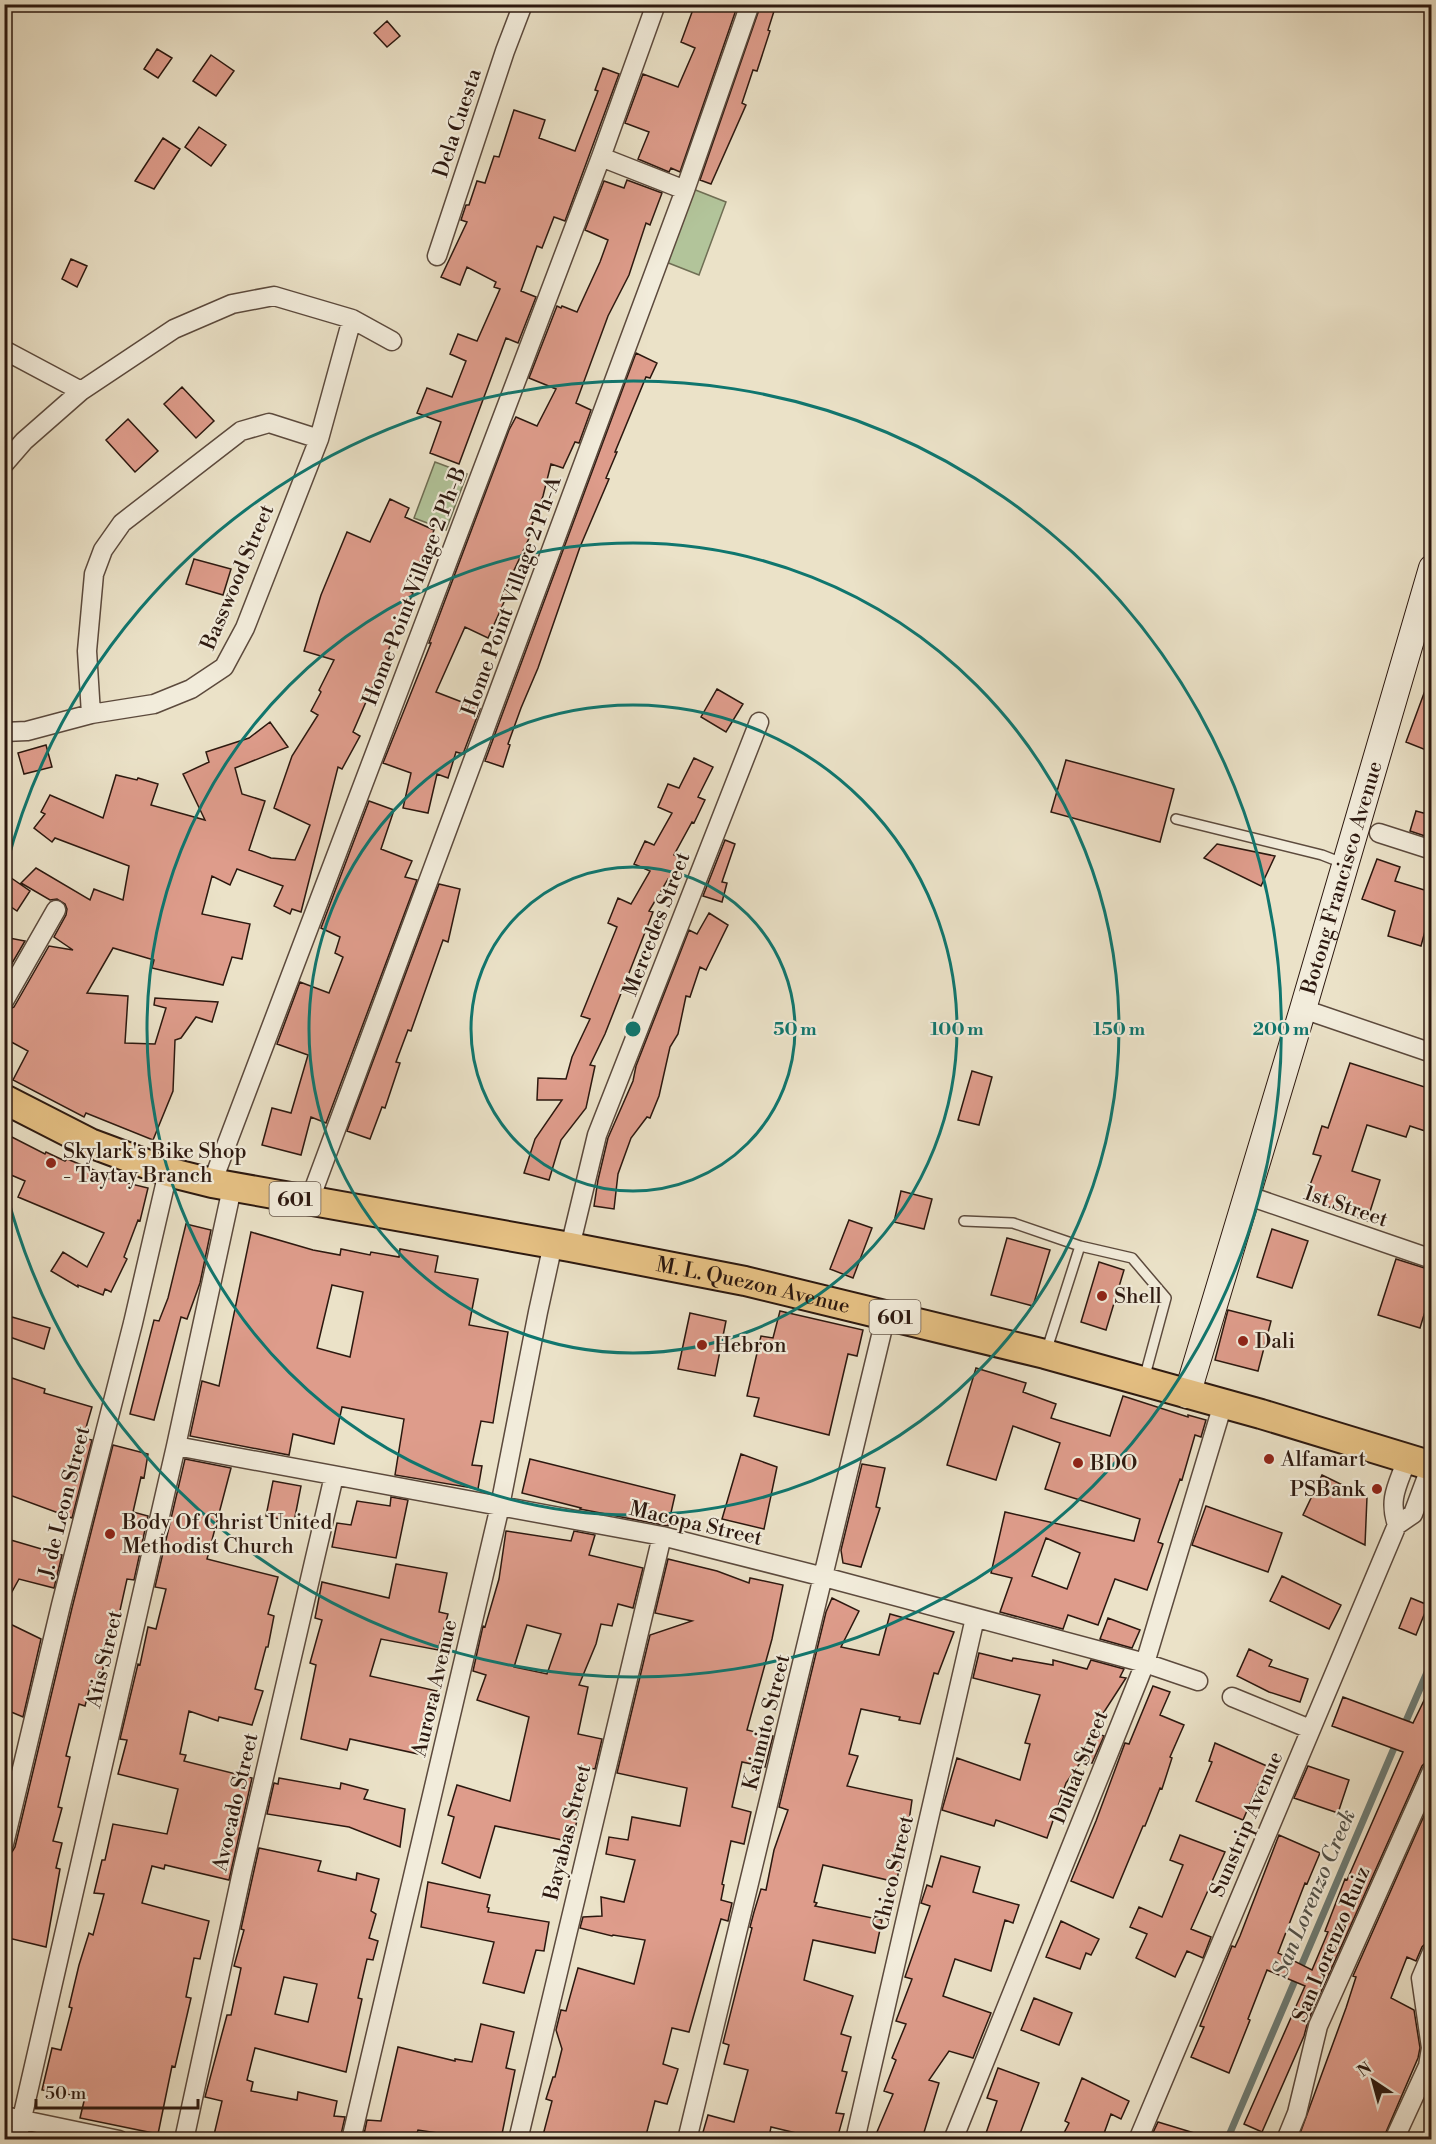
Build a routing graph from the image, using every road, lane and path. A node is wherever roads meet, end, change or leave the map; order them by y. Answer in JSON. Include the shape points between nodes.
{"nodes":[{"id":1,"x":523,"y":4,"type":"edge"},
{"id":2,"x":656,"y":4,"type":"edge"},
{"id":3,"x":750,"y":4,"type":"edge"},
{"id":4,"x":601,"y":158,"type":"junction"},
{"id":5,"x":685,"y":190,"type":"junction"},
{"id":6,"x":436,"y":256,"type":"dead end"},
{"id":7,"x":352,"y":320,"type":"junction"},
{"id":8,"x":392,"y":341,"type":"dead end"},
{"id":9,"x":4,"y":350,"type":"edge"},
{"id":10,"x":81,"y":392,"type":"junction"},
{"id":11,"x":319,"y":439,"type":"junction"},
{"id":12,"x":4,"y":465,"type":"edge"},
{"id":13,"x":1431,"y":568,"type":"edge"},
{"id":14,"x":90,"y":714,"type":"junction"},
{"id":15,"x":759,"y":722,"type":"dead end"},
{"id":16,"x":4,"y":732,"type":"edge"},
{"id":17,"x":1176,"y":819,"type":"dead end"},
{"id":18,"x":1379,"y":832,"type":"dead end"},
{"id":19,"x":1431,"y":850,"type":"edge"},
{"id":20,"x":1345,"y":864,"type":"junction"},
{"id":21,"x":56,"y":910,"type":"dead end"},
{"id":22,"x":4,"y":1001,"type":"edge"},
{"id":23,"x":1303,"y":1009,"type":"junction"},
{"id":24,"x":1431,"y":1053,"type":"edge"},
{"id":25,"x":4,"y":1100,"type":"edge"},
{"id":26,"x":168,"y":1172,"type":"junction"},
{"id":27,"x":222,"y":1186,"type":"junction"},
{"id":28,"x":1246,"y":1195,"type":"junction"},
{"id":29,"x":309,"y":1202,"type":"junction"},
{"id":30,"x":964,"y":1221,"type":"dead end"},
{"id":31,"x":562,"y":1246,"type":"junction"},
{"id":32,"x":1080,"y":1246,"type":"junction"},
{"id":33,"x":1431,"y":1258,"type":"edge"},
{"id":34,"x":886,"y":1315,"type":"junction"},
{"id":35,"x":1045,"y":1354,"type":"junction"},
{"id":36,"x":1144,"y":1381,"type":"junction"},
{"id":37,"x":1187,"y":1395,"type":"junction"},
{"id":38,"x":1223,"y":1404,"type":"junction"},
{"id":39,"x":176,"y":1446,"type":"junction"},
{"id":40,"x":1423,"y":1464,"type":"edge"},
{"id":41,"x":334,"y":1476,"type":"junction"},
{"id":42,"x":500,"y":1506,"type":"junction"},
{"id":43,"x":1397,"y":1525,"type":"junction"},
{"id":44,"x":662,"y":1536,"type":"junction"},
{"id":45,"x":824,"y":1577,"type":"junction"},
{"id":46,"x":975,"y":1617,"type":"junction"},
{"id":47,"x":1145,"y":1663,"type":"junction"},
{"id":48,"x":1198,"y":1681,"type":"dead end"},
{"id":49,"x":1232,"y":1697,"type":"dead end"},
{"id":50,"x":1310,"y":1729,"type":"junction"},
{"id":51,"x":1431,"y":1771,"type":"edge"},
{"id":52,"x":4,"y":1844,"type":"edge"},
{"id":53,"x":1431,"y":1952,"type":"edge"},
{"id":54,"x":13,"y":2118,"type":"edge"},
{"id":55,"x":17,"y":2139,"type":"edge"},
{"id":56,"x":119,"y":2139,"type":"edge"},
{"id":57,"x":184,"y":2139,"type":"edge"},
{"id":58,"x":351,"y":2139,"type":"edge"},
{"id":59,"x":518,"y":2139,"type":"edge"},
{"id":60,"x":687,"y":2139,"type":"edge"},
{"id":61,"x":855,"y":2139,"type":"edge"},
{"id":62,"x":953,"y":2139,"type":"edge"},
{"id":63,"x":1137,"y":2139,"type":"edge"},
{"id":64,"x":1286,"y":2139,"type":"edge"},
{"id":65,"x":1394,"y":2139,"type":"edge"}],
"edges":[{"from":1,"to":6,"type":"street","name":"Dela Cuesta"},
{"from":2,"to":4,"type":"street","name":"Home Point Village 2 Ph-B"},
{"from":3,"to":5,"type":"street","name":"Home Point Village 2 Ph-A"},
{"from":4,"to":5,"type":"street"},
{"from":4,"to":27,"type":"street","name":"Home Point Village 2 Ph-B"},
{"from":5,"to":29,"type":"street","name":"Home Point Village 2 Ph-A"},
{"from":7,"to":8,"type":"street"},
{"from":7,"to":10,"type":"street","via":[[274,296],[232,304],[174,329]]},
{"from":7,"to":11,"type":"street","name":"Basswood Street"},
{"from":9,"to":10,"type":"street"},
{"from":10,"to":12,"type":"street","via":[[24,441]]},
{"from":11,"to":14,"type":"street","name":"Basswood Street","via":[[245,628],[224,667],[191,689],[154,704]]},
{"from":11,"to":14,"type":"street","via":[[269,423],[241,431],[122,523],[103,550],[94,574],[87,651]]},
{"from":13,"to":20,"type":"street","name":"Botong Francisco Avenue"},
{"from":14,"to":16,"type":"street","name":"Basswood Street","via":[[27,731]]},
{"from":15,"to":31,"type":"street","name":"Mercedes Street","via":[[597,1135]]},
{"from":17,"to":20,"type":"lane"},
{"from":18,"to":19,"type":"street"},
{"from":20,"to":23,"type":"street","name":"Botong Francisco Avenue"},
{"from":21,"to":22,"type":"street"},
{"from":23,"to":24,"type":"street"},
{"from":23,"to":28,"type":"street","name":"Botong Francisco Avenue"},
{"from":25,"to":26,"type":"main road","number":"601","via":[[90,1143]]},
{"from":26,"to":27,"type":"main road","name":"M. L. Quezon Avenue","number":"601"},
{"from":26,"to":52,"type":"street","name":"J. de Leon Street"},
{"from":27,"to":29,"type":"main road","name":"M. L. Quezon Avenue","number":"601"},
{"from":27,"to":39,"type":"street","name":"Atis Street"},
{"from":28,"to":33,"type":"street","name":"1st Street"},
{"from":28,"to":37,"type":"street","name":"Botong Francisco Avenue"},
{"from":29,"to":31,"type":"main road","name":"M. L. Quezon Avenue","number":"601"},
{"from":30,"to":32,"type":"lane","via":[[1013,1223]]},
{"from":31,"to":34,"type":"main road","name":"M. L. Quezon Avenue","number":"601","via":[[745,1281]]},
{"from":31,"to":42,"type":"street","name":"Aurora Avenue","via":[[538,1312]]},
{"from":32,"to":35,"type":"lane"},
{"from":32,"to":36,"type":"lane","via":[[1132,1258],[1166,1298]]},
{"from":34,"to":35,"type":"main road","name":"M. L. Quezon Avenue","number":"601"},
{"from":34,"to":45,"type":"street","name":"Kaimito Street"},
{"from":35,"to":36,"type":"main road","name":"M. L. Quezon Avenue","number":"601"},
{"from":36,"to":37,"type":"main road","name":"M. L. Quezon Avenue","number":"601"},
{"from":37,"to":38,"type":"main road","name":"M. L. Quezon Avenue","number":"601"},
{"from":38,"to":40,"type":"main road","name":"M. L. Quezon Avenue","number":"601"},
{"from":38,"to":47,"type":"street","name":"Duhat Street"},
{"from":39,"to":41,"type":"street","name":"Macopa Street"},
{"from":39,"to":54,"type":"street","name":"Atis Street"},
{"from":40,"to":43,"type":"street","via":[[1413,1514]]},
{"from":40,"to":43,"type":"street","via":[[1394,1497],[1392,1511]]},
{"from":41,"to":42,"type":"street","name":"Macopa Street"},
{"from":41,"to":57,"type":"street","name":"Avocado Street"},
{"from":42,"to":44,"type":"street","name":"Macopa Street"},
{"from":42,"to":58,"type":"street","name":"Aurora Avenue"},
{"from":43,"to":50,"type":"street","name":"Sunstrip Avenue"},
{"from":44,"to":45,"type":"street","name":"Macopa Street"},
{"from":44,"to":59,"type":"street","name":"Bayabas Street"},
{"from":45,"to":46,"type":"street","name":"Macopa Street"},
{"from":45,"to":60,"type":"street","name":"Kaimito Street"},
{"from":46,"to":47,"type":"street","name":"Macopa Street"},
{"from":46,"to":61,"type":"street","name":"Chico Street"},
{"from":47,"to":48,"type":"street","name":"Macopa Street"},
{"from":47,"to":62,"type":"street","name":"Duhat Street"},
{"from":49,"to":50,"type":"street"},
{"from":50,"to":63,"type":"street","name":"Sunstrip Avenue"},
{"from":51,"to":64,"type":"street","name":"San Lorenzo Ruiz","via":[[1318,2026],[1297,2113]]},
{"from":53,"to":65,"type":"street","via":[[1421,1978],[1431,2048],[1428,2066]]},
{"from":54,"to":55,"type":"street","name":"Atis Street"},
{"from":54,"to":56,"type":"street"}]}
